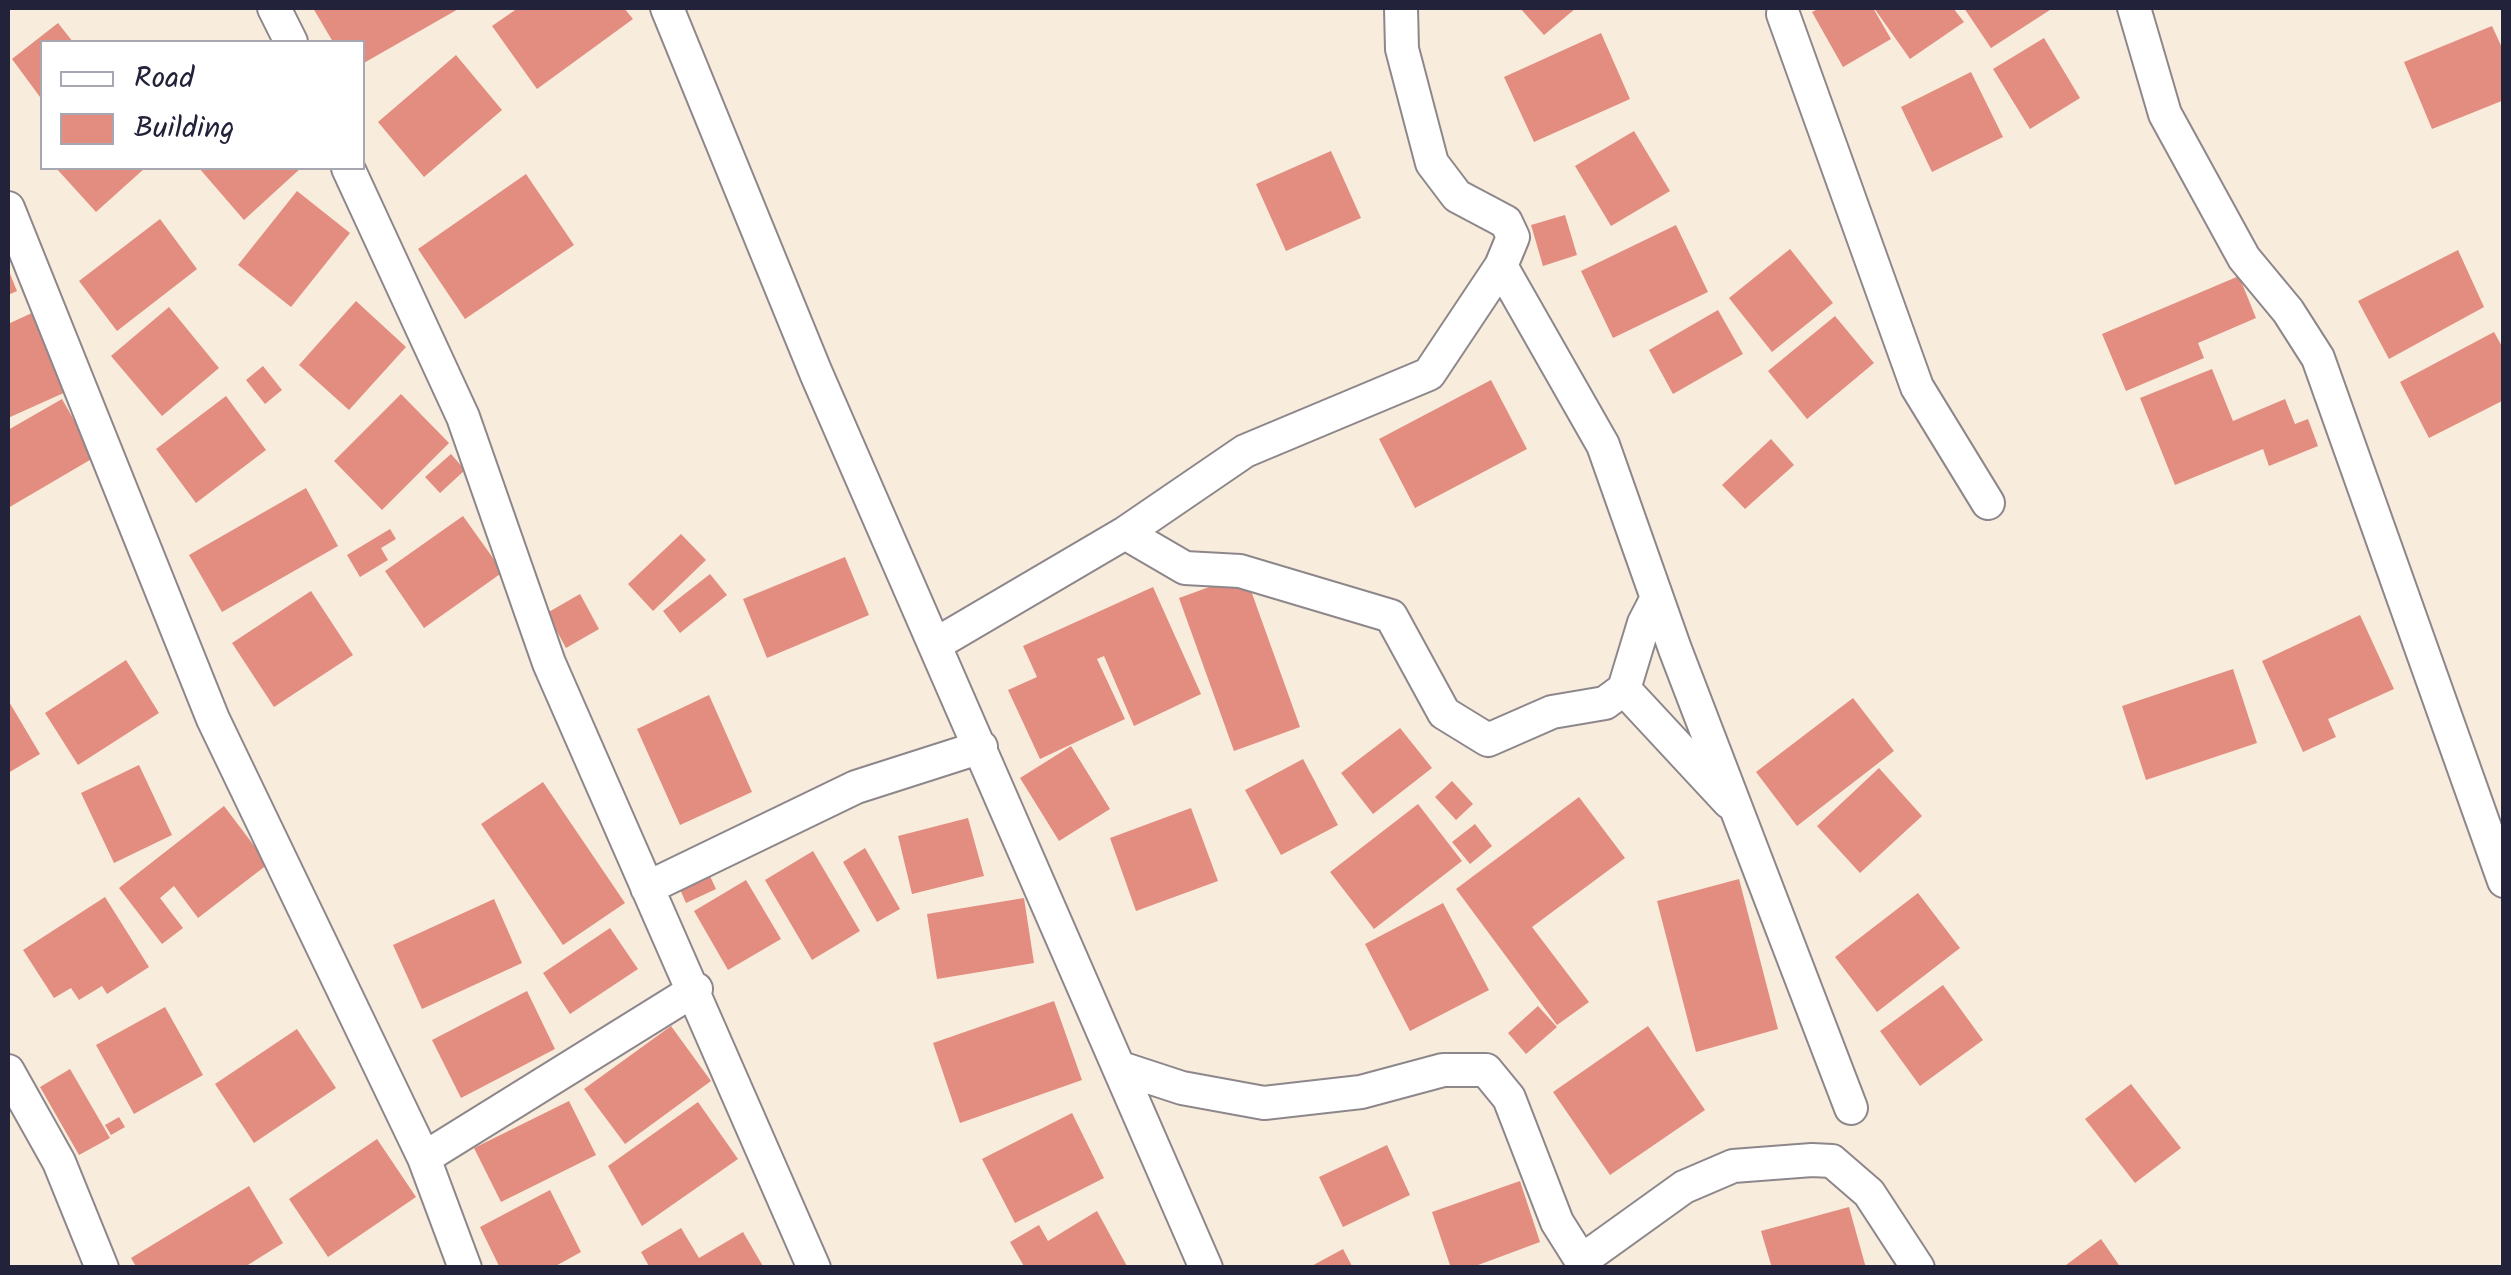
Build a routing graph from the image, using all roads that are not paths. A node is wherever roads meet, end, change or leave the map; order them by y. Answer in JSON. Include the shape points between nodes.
{"nodes":[{"id":1,"x":274,"y":8,"type":"edge"},
{"id":2,"x":667,"y":8,"type":"edge"},
{"id":3,"x":1402,"y":8,"type":"edge"},
{"id":4,"x":2134,"y":8,"type":"edge"},
{"id":5,"x":1785,"y":10,"type":"edge"},
{"id":6,"x":290,"y":40,"type":"edge"},
{"id":7,"x":349,"y":170,"type":"edge"},
{"id":8,"x":8,"y":208,"type":"edge"},
{"id":9,"x":1501,"y":266,"type":"junction"},
{"id":10,"x":1988,"y":503,"type":"dead end"},
{"id":11,"x":1126,"y":533,"type":"junction"},
{"id":12,"x":1657,"y":598,"type":"junction"},
{"id":13,"x":936,"y":644,"type":"junction"},
{"id":14,"x":1624,"y":689,"type":"junction"},
{"id":15,"x":981,"y":746,"type":"junction"},
{"id":16,"x":1738,"y":808,"type":"junction"},
{"id":17,"x":2504,"y":881,"type":"edge"},
{"id":18,"x":647,"y":888,"type":"junction"},
{"id":19,"x":696,"y":989,"type":"junction"},
{"id":20,"x":1121,"y":1068,"type":"junction"},
{"id":21,"x":8,"y":1070,"type":"edge"},
{"id":22,"x":1851,"y":1108,"type":"dead end"},
{"id":23,"x":424,"y":1158,"type":"junction"},
{"id":24,"x":1583,"y":1264,"type":"edge"},
{"id":25,"x":102,"y":1268,"type":"edge"},
{"id":26,"x":465,"y":1268,"type":"edge"},
{"id":27,"x":814,"y":1268,"type":"edge"},
{"id":28,"x":1206,"y":1268,"type":"edge"},
{"id":29,"x":1918,"y":1268,"type":"edge"}],
"edges":[{"from":1,"to":6,"type":"street"},
{"from":2,"to":13,"type":"street"},
{"from":3,"to":9,"type":"street","via":[[1402,49],[1432,164],[1457,196],[1506,222],[1513,237]]},
{"from":4,"to":17,"type":"street","via":[[2165,114],[2244,258],[2318,358]]},
{"from":5,"to":10,"type":"street","via":[[1917,387]]},
{"from":7,"to":18,"type":"street","via":[[464,416],[549,663]]},
{"from":8,"to":23,"type":"street","via":[[213,719]]},
{"from":9,"to":11,"type":"street","via":[[1429,374],[1245,451]]},
{"from":9,"to":12,"type":"street","via":[[1603,445]]},
{"from":11,"to":13,"type":"street"},
{"from":11,"to":14,"type":"street","via":[[1185,568],[1240,571],[1391,616],[1444,713],[1488,740],[1552,712],[1605,702]]},
{"from":12,"to":14,"type":"street"},
{"from":12,"to":16,"type":"street"},
{"from":13,"to":15,"type":"street"},
{"from":14,"to":16,"type":"street"},
{"from":15,"to":18,"type":"street","via":[[856,787]]},
{"from":15,"to":20,"type":"street"},
{"from":16,"to":22,"type":"street"},
{"from":18,"to":19,"type":"street"},
{"from":19,"to":23,"type":"street"},
{"from":19,"to":27,"type":"street"},
{"from":20,"to":24,"type":"street","via":[[1264,1103],[1361,1092],[1443,1070],[1486,1070],[1510,1098],[1557,1222]]},
{"from":20,"to":28,"type":"street"},
{"from":21,"to":25,"type":"street","via":[[59,1162]]},
{"from":23,"to":26,"type":"street"},
{"from":24,"to":29,"type":"street","via":[[1684,1187],[1732,1166],[1812,1160],[1832,1161],[1869,1193]]}]}
